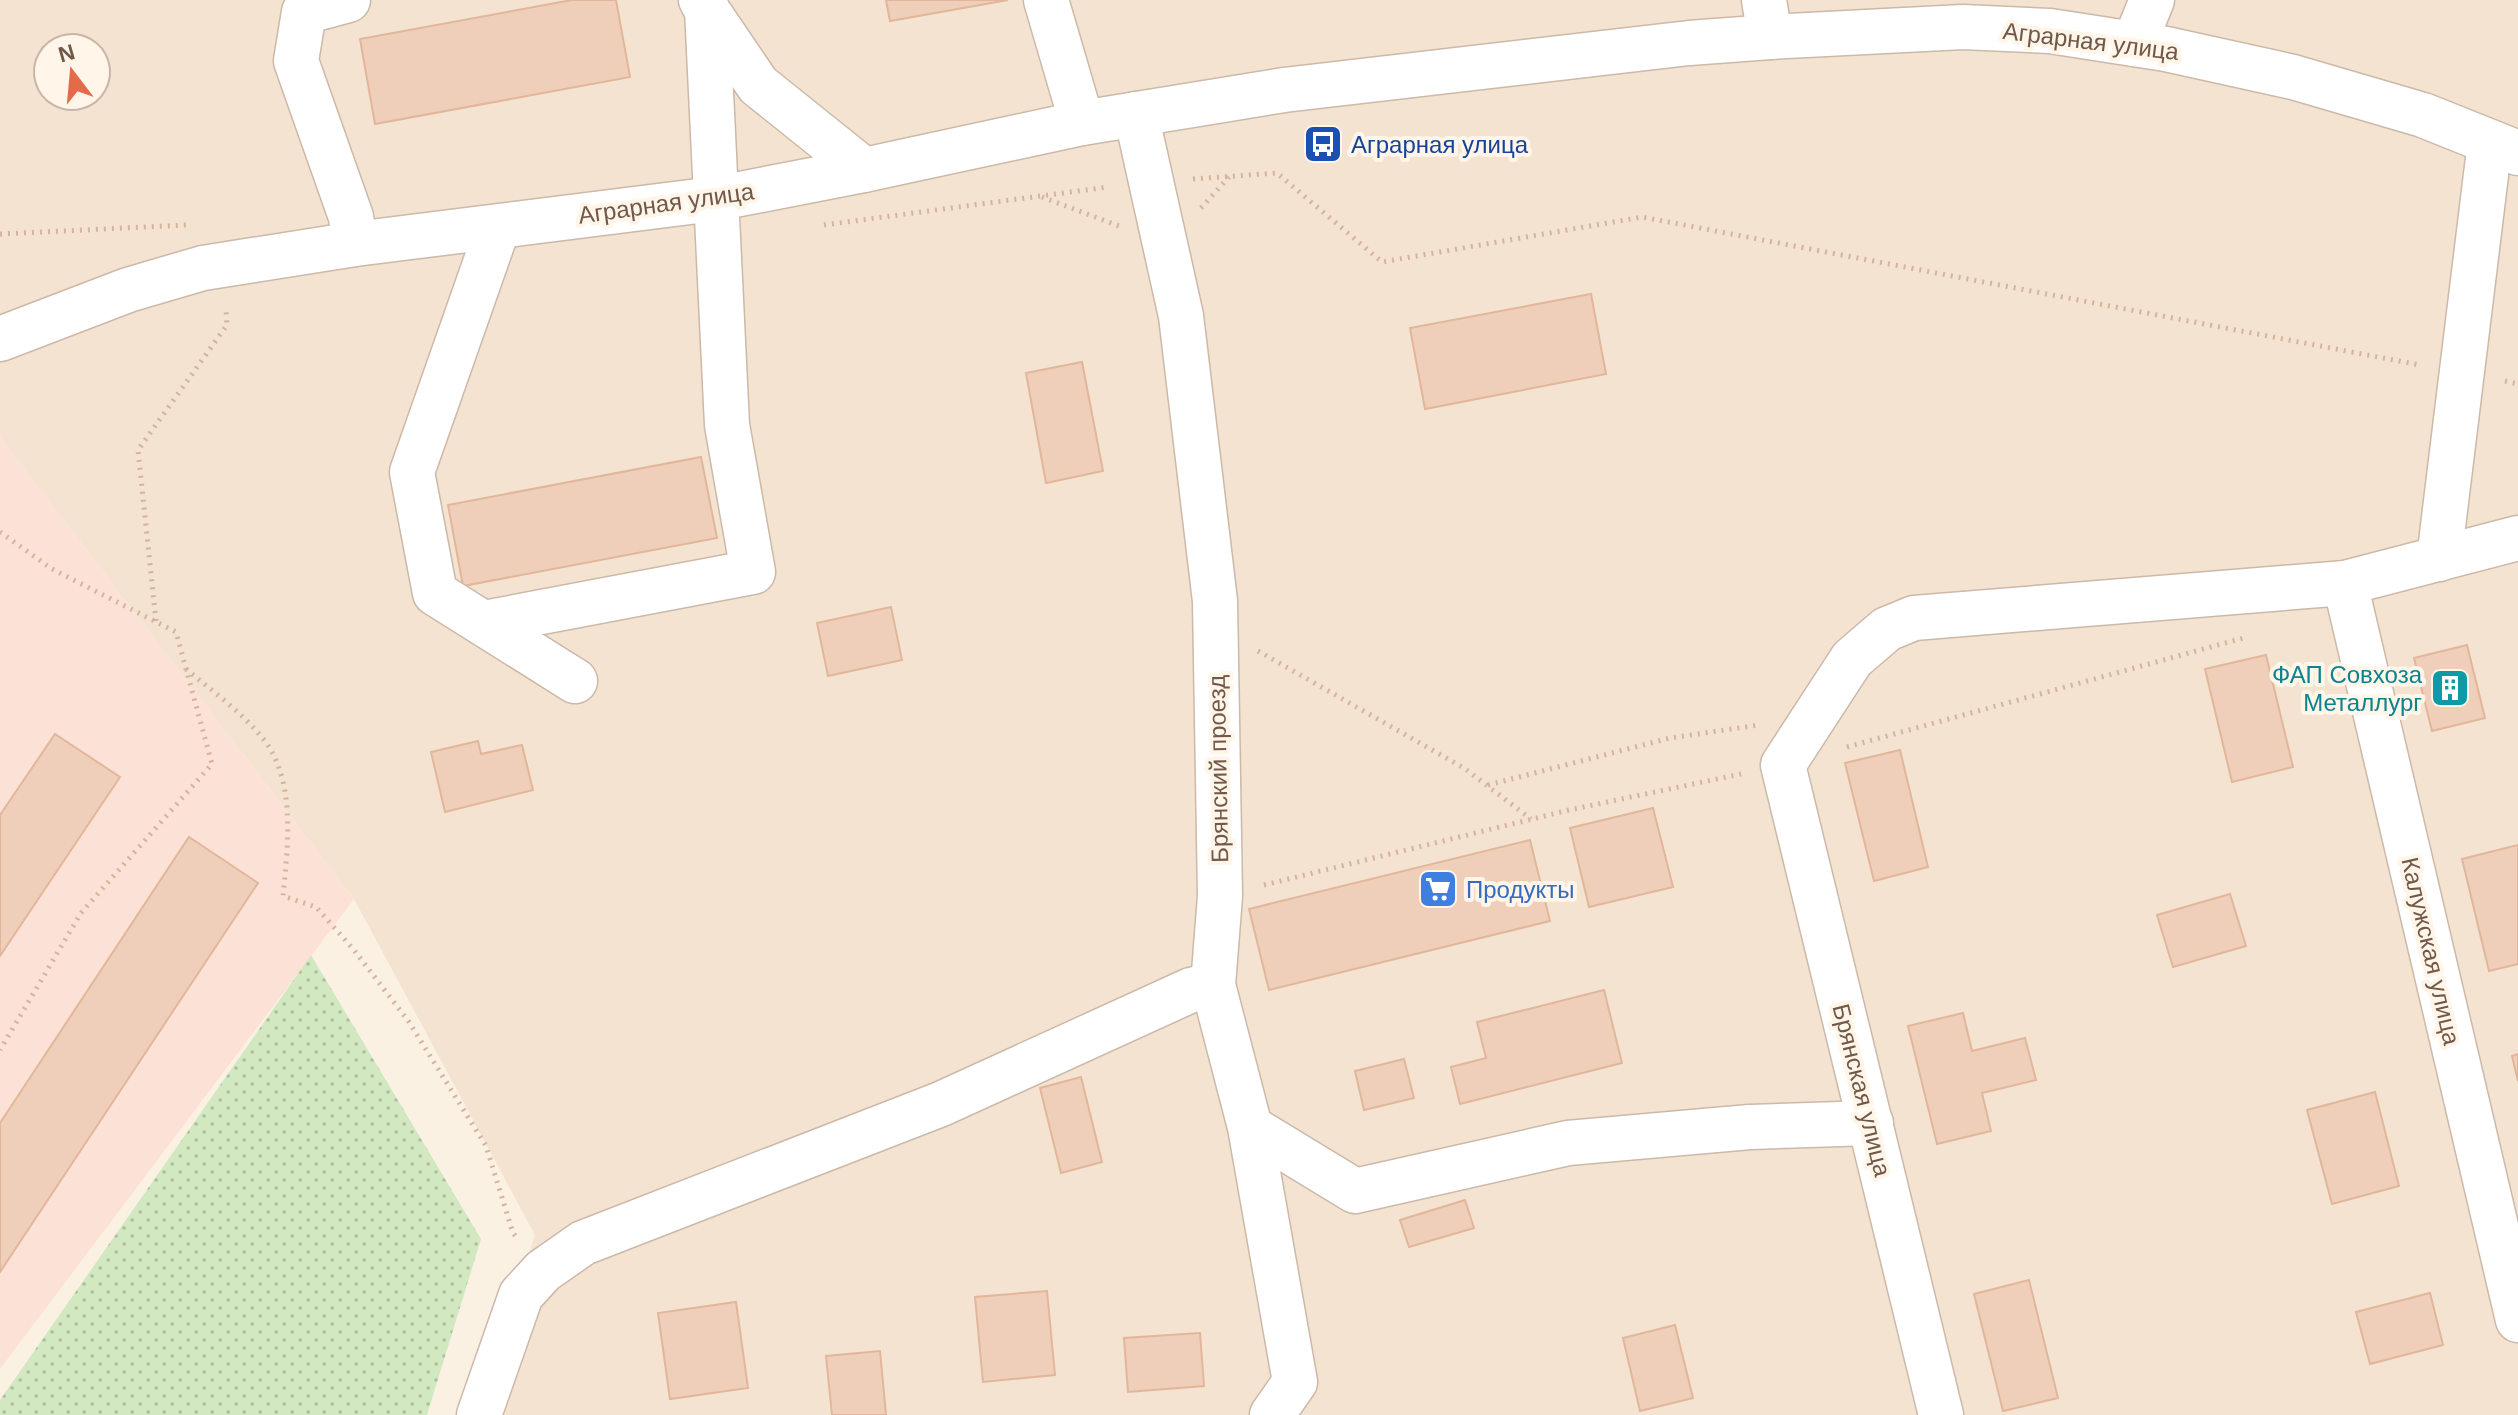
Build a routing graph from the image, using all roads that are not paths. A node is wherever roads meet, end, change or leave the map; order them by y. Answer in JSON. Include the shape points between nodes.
{"nodes":[{"id":1,"x":348,"y":0,"type":"edge"},
{"id":2,"x":1046,"y":0,"type":"edge"},
{"id":3,"x":2152,"y":0,"type":"edge"},
{"id":4,"x":706,"y":2,"type":"edge"},
{"id":5,"x":1961,"y":14,"type":"edge"},
{"id":6,"x":1767,"y":18,"type":"edge"},
{"id":7,"x":2134,"y":44,"type":"junction"},
{"id":8,"x":1136,"y":114,"type":"junction"},
{"id":9,"x":1082,"y":123,"type":"junction"},
{"id":10,"x":2504,"y":147,"type":"edge"},
{"id":11,"x":864,"y":170,"type":"junction"},
{"id":12,"x":714,"y":199,"type":"junction"},
{"id":13,"x":498,"y":227,"type":"junction"},
{"id":14,"x":355,"y":244,"type":"junction"},
{"id":15,"x":0,"y":339,"type":"edge"},
{"id":16,"x":2518,"y":538,"type":"edge"},
{"id":17,"x":2439,"y":559,"type":"junction"},
{"id":18,"x":2345,"y":583,"type":"junction"},
{"id":19,"x":484,"y":623,"type":"junction"},
{"id":20,"x":575,"y":681,"type":"dead end"},
{"id":21,"x":1213,"y":985,"type":"junction"},
{"id":22,"x":1871,"y":1123,"type":"junction"},
{"id":23,"x":1250,"y":1127,"type":"junction"},
{"id":24,"x":2518,"y":1320,"type":"edge"},
{"id":25,"x":479,"y":1415,"type":"edge"},
{"id":26,"x":1272,"y":1415,"type":"edge"},
{"id":27,"x":1941,"y":1415,"type":"edge"}],
"edges":[{"from":1,"to":14,"type":"street","via":[[304,12],[296,61],[351,217]]},
{"from":2,"to":9,"type":"street"},
{"from":3,"to":7,"type":"street"},
{"from":4,"to":11,"type":"street","via":[[758,85]]},
{"from":4,"to":12,"type":"street"},
{"from":5,"to":6,"type":"street","name":"Аграрная улица"},
{"from":5,"to":7,"type":"street","name":"Аграрная улица"},
{"from":6,"to":8,"type":"street","name":"Аграрная улица","via":[[1689,43],[1284,90]]},
{"from":7,"to":10,"type":"street","name":"Аграрная улица","via":[[2293,77],[2423,115]]},
{"from":8,"to":9,"type":"street","name":"Аграрная улица"},
{"from":8,"to":21,"type":"street","name":"Брянский проезд","via":[[1181,316],[1215,601],[1220,896]]},
{"from":9,"to":11,"type":"street","name":"Аграрная улица"},
{"from":10,"to":17,"type":"street","via":[[2461,373]]},
{"from":11,"to":12,"type":"street","name":"Аграрная улица"},
{"from":12,"to":13,"type":"street","name":"Аграрная улица"},
{"from":12,"to":19,"type":"street","via":[[727,425],[753,572]]},
{"from":13,"to":14,"type":"street","name":"Аграрная улица"},
{"from":13,"to":19,"type":"street","via":[[412,472],[435,593]]},
{"from":14,"to":15,"type":"street","name":"Аграрная улица","via":[[203,268]]},
{"from":16,"to":17,"type":"street"},
{"from":17,"to":18,"type":"street"},
{"from":18,"to":22,"type":"street","name":"Брянская улица","via":[[1914,618],[1887,629],[1852,659],[1783,765]]},
{"from":18,"to":24,"type":"street","name":"Калужская улица"},
{"from":19,"to":20,"type":"street"},
{"from":21,"to":23,"type":"street","name":"Брянский проезд"},
{"from":21,"to":25,"type":"street","via":[[1191,990],[941,1104],[583,1243],[543,1271],[521,1295]]},
{"from":22,"to":23,"type":"street","via":[[1568,1143],[1355,1191]]},
{"from":22,"to":27,"type":"street","name":"Брянская улица"},
{"from":23,"to":26,"type":"street","name":"Брянский проезд","via":[[1295,1382]]}]}
